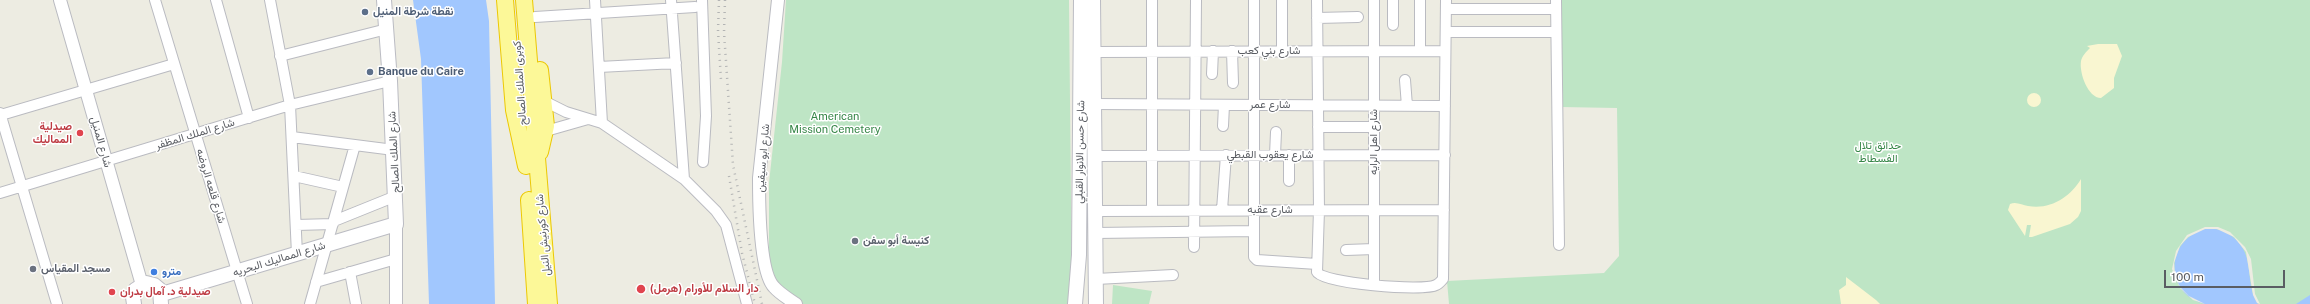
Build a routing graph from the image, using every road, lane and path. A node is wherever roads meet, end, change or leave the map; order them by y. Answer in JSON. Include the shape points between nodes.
{"nodes":[{"id":1,"x":60,"y":0,"type":"edge"},
{"id":2,"x":155,"y":0,"type":"edge"},
{"id":3,"x":216,"y":0,"type":"edge"},
{"id":4,"x":270,"y":0,"type":"edge"},
{"id":5,"x":384,"y":0,"type":"edge"},
{"id":6,"x":505,"y":0,"type":"edge"},
{"id":7,"x":514,"y":0,"type":"edge"},
{"id":8,"x":524,"y":0,"type":"edge"},
{"id":9,"x":533,"y":0,"type":"edge"},
{"id":10,"x":595,"y":0,"type":"edge"},
{"id":11,"x":778,"y":0,"type":"edge"},
{"id":12,"x":1081,"y":0,"type":"edge"},
{"id":13,"x":1094,"y":0,"type":"edge"},
{"id":14,"x":1152,"y":0,"type":"edge"},
{"id":15,"x":1196,"y":0,"type":"edge"},
{"id":16,"x":1254,"y":0,"type":"edge"},
{"id":17,"x":1282,"y":0,"type":"edge"},
{"id":18,"x":1317,"y":0,"type":"edge"},
{"id":19,"x":1374,"y":0,"type":"edge"},
{"id":20,"x":1393,"y":0,"type":"edge"},
{"id":21,"x":1420,"y":0,"type":"edge"},
{"id":22,"x":698,"y":3,"type":"edge"},
{"id":23,"x":671,"y":4,"type":"edge"},
{"id":24,"x":1446,"y":4,"type":"edge"},
{"id":25,"x":1478,"y":4,"type":"edge"},
{"id":26,"x":1528,"y":4,"type":"edge"},
{"id":27,"x":1556,"y":4,"type":"edge"},
{"id":28,"x":596,"y":13,"type":"junction"},
{"id":29,"x":535,"y":17,"type":"junction"},
{"id":30,"x":1358,"y":17,"type":"dead end"},
{"id":31,"x":1317,"y":18,"type":"junction"},
{"id":32,"x":1392,"y":25,"type":"dead end"},
{"id":33,"x":387,"y":30,"type":"junction"},
{"id":34,"x":1446,"y":32,"type":"junction"},
{"id":35,"x":1556,"y":32,"type":"junction"},
{"id":36,"x":1152,"y":51,"type":"junction"},
{"id":37,"x":1196,"y":51,"type":"junction"},
{"id":38,"x":1232,"y":51,"type":"junction"},
{"id":39,"x":1254,"y":51,"type":"junction"},
{"id":40,"x":1318,"y":51,"type":"junction"},
{"id":41,"x":1420,"y":51,"type":"junction"},
{"id":42,"x":1445,"y":51,"type":"junction"},
{"id":43,"x":1094,"y":52,"type":"junction"},
{"id":44,"x":1213,"y":52,"type":"junction"},
{"id":45,"x":1282,"y":52,"type":"junction"},
{"id":46,"x":1374,"y":52,"type":"junction"},
{"id":47,"x":280,"y":56,"type":"junction"},
{"id":48,"x":676,"y":63,"type":"junction"},
{"id":49,"x":174,"y":64,"type":"junction"},
{"id":50,"x":599,"y":67,"type":"junction"},
{"id":51,"x":1212,"y":74,"type":"dead end"},
{"id":52,"x":1405,"y":80,"type":"dead end"},
{"id":53,"x":390,"y":81,"type":"junction"},
{"id":54,"x":1233,"y":83,"type":"dead end"},
{"id":55,"x":86,"y":90,"type":"junction"},
{"id":56,"x":544,"y":101,"type":"junction"},
{"id":57,"x":1094,"y":104,"type":"junction"},
{"id":58,"x":1152,"y":104,"type":"junction"},
{"id":59,"x":1196,"y":104,"type":"junction"},
{"id":60,"x":290,"y":105,"type":"junction"},
{"id":61,"x":1224,"y":105,"type":"junction"},
{"id":62,"x":1254,"y":105,"type":"junction"},
{"id":63,"x":1318,"y":105,"type":"junction"},
{"id":64,"x":1374,"y":105,"type":"junction"},
{"id":65,"x":1406,"y":106,"type":"junction"},
{"id":66,"x":1445,"y":106,"type":"junction"},
{"id":67,"x":0,"y":114,"type":"edge"},
{"id":68,"x":249,"y":118,"type":"junction"},
{"id":69,"x":588,"y":119,"type":"junction"},
{"id":70,"x":602,"y":123,"type":"junction"},
{"id":71,"x":1223,"y":126,"type":"dead end"},
{"id":72,"x":1318,"y":127,"type":"junction"},
{"id":73,"x":1374,"y":127,"type":"junction"},
{"id":74,"x":546,"y":131,"type":"junction"},
{"id":75,"x":1276,"y":132,"type":"dead end"},
{"id":76,"x":196,"y":134,"type":"junction"},
{"id":77,"x":292,"y":137,"type":"junction"},
{"id":78,"x":355,"y":145,"type":"junction"},
{"id":79,"x":394,"y":150,"type":"junction"},
{"id":80,"x":1152,"y":155,"type":"junction"},
{"id":81,"x":1226,"y":155,"type":"junction"},
{"id":82,"x":1275,"y":155,"type":"junction"},
{"id":83,"x":1319,"y":155,"type":"junction"},
{"id":84,"x":1374,"y":155,"type":"junction"},
{"id":85,"x":1445,"y":155,"type":"junction"},
{"id":86,"x":1095,"y":156,"type":"junction"},
{"id":87,"x":1196,"y":156,"type":"junction"},
{"id":88,"x":1255,"y":156,"type":"junction"},
{"id":89,"x":1289,"y":156,"type":"junction"},
{"id":90,"x":106,"y":161,"type":"junction"},
{"id":91,"x":703,"y":162,"type":"dead end"},
{"id":92,"x":532,"y":166,"type":"junction"},
{"id":93,"x":294,"y":176,"type":"junction"},
{"id":94,"x":684,"y":178,"type":"junction"},
{"id":95,"x":1289,"y":181,"type":"dead end"},
{"id":96,"x":22,"y":186,"type":"junction"},
{"id":97,"x":343,"y":187,"type":"junction"},
{"id":98,"x":0,"y":193,"type":"edge"},
{"id":99,"x":396,"y":196,"type":"junction"},
{"id":100,"x":1254,"y":209,"type":"junction"},
{"id":101,"x":1196,"y":210,"type":"junction"},
{"id":102,"x":1222,"y":210,"type":"junction"},
{"id":103,"x":1319,"y":210,"type":"junction"},
{"id":104,"x":1374,"y":210,"type":"junction"},
{"id":105,"x":1444,"y":210,"type":"junction"},
{"id":106,"x":1095,"y":211,"type":"junction"},
{"id":107,"x":1152,"y":211,"type":"junction"},
{"id":108,"x":333,"y":223,"type":"junction"},
{"id":109,"x":396,"y":224,"type":"junction"},
{"id":110,"x":296,"y":225,"type":"junction"},
{"id":111,"x":1196,"y":231,"type":"junction"},
{"id":112,"x":1254,"y":231,"type":"junction"},
{"id":113,"x":1095,"y":233,"type":"junction"},
{"id":114,"x":327,"y":245,"type":"junction"},
{"id":115,"x":1559,"y":245,"type":"dead end"},
{"id":116,"x":1194,"y":247,"type":"dead end"},
{"id":117,"x":1374,"y":249,"type":"junction"},
{"id":118,"x":1346,"y":250,"type":"dead end"},
{"id":119,"x":297,"y":254,"type":"junction"},
{"id":120,"x":396,"y":259,"type":"junction"},
{"id":121,"x":1317,"y":268,"type":"junction"},
{"id":122,"x":237,"y":272,"type":"junction"},
{"id":123,"x":350,"y":272,"type":"junction"},
{"id":124,"x":1173,"y":275,"type":"dead end"},
{"id":125,"x":1096,"y":279,"type":"junction"},
{"id":126,"x":316,"y":282,"type":"junction"},
{"id":127,"x":142,"y":284,"type":"junction"},
{"id":128,"x":1374,"y":285,"type":"junction"},
{"id":129,"x":161,"y":299,"type":"edge"},
{"id":130,"x":130,"y":303,"type":"edge"},
{"id":131,"x":57,"y":304,"type":"edge"},
{"id":132,"x":247,"y":304,"type":"edge"},
{"id":133,"x":310,"y":304,"type":"edge"},
{"id":134,"x":356,"y":304,"type":"edge"},
{"id":135,"x":396,"y":304,"type":"edge"},
{"id":136,"x":536,"y":304,"type":"edge"},
{"id":137,"x":548,"y":304,"type":"edge"},
{"id":138,"x":747,"y":304,"type":"edge"},
{"id":139,"x":796,"y":304,"type":"edge"},
{"id":140,"x":1075,"y":304,"type":"edge"},
{"id":141,"x":1096,"y":304,"type":"edge"}],
"edges":[{"from":1,"to":55,"type":"street","name":"شارع المنيل"},
{"from":2,"to":49,"type":"street","name":"شارع قلعه الروضه"},
{"from":3,"to":68,"type":"street"},
{"from":4,"to":47,"type":"street"},
{"from":5,"to":33,"type":"main road","name":"شارع الملك الصالح"},
{"from":6,"to":92,"type":"highway","via":[[514,110]]},
{"from":7,"to":92,"type":"highway","name":"كوبرى الملك الصالح"},
{"from":8,"to":92,"type":"highway","name":"كوبرى الملك الصالح"},
{"from":9,"to":29,"type":"highway"},
{"from":10,"to":28,"type":"street"},
{"from":11,"to":139,"type":"street","name":"شارع ابو سيفين","via":[[759,178],[760,207],[768,277],[773,287]]},
{"from":12,"to":140,"type":"main road","name":"شارع حسن الانوار القبلي","via":[[1079,255]]},
{"from":13,"to":43,"type":"main road","name":"شارع حسن الانوار القبلي"},
{"from":14,"to":36,"type":"street"},
{"from":15,"to":37,"type":"street"},
{"from":16,"to":39,"type":"street"},
{"from":17,"to":45,"type":"street"},
{"from":18,"to":31,"type":"street"},
{"from":19,"to":46,"type":"street","name":"شارع اهل الرايه"},
{"from":20,"to":32,"type":"street"},
{"from":21,"to":41,"type":"street"},
{"from":22,"to":23,"type":"street"},
{"from":22,"to":91,"type":"street","via":[[706,116]]},
{"from":23,"to":28,"type":"street"},
{"from":23,"to":48,"type":"street"},
{"from":24,"to":25,"type":"street"},
{"from":24,"to":34,"type":"street"},
{"from":25,"to":26,"type":"street"},
{"from":26,"to":27,"type":"street"},
{"from":27,"to":35,"type":"street"},
{"from":28,"to":29,"type":"street"},
{"from":28,"to":50,"type":"street"},
{"from":29,"to":56,"type":"highway"},
{"from":30,"to":31,"type":"street"},
{"from":31,"to":40,"type":"street"},
{"from":33,"to":47,"type":"street"},
{"from":33,"to":53,"type":"main road","name":"شارع الملك الصالح"},
{"from":34,"to":35,"type":"street"},
{"from":34,"to":42,"type":"street"},
{"from":35,"to":115,"type":"street"},
{"from":36,"to":37,"type":"street","name":"شارع بني كعب"},
{"from":36,"to":43,"type":"street","name":"شارع بني كعب"},
{"from":36,"to":58,"type":"street"},
{"from":37,"to":44,"type":"street","name":"شارع بني كعب"},
{"from":37,"to":59,"type":"street"},
{"from":38,"to":39,"type":"street","name":"شارع بني كعب"},
{"from":38,"to":44,"type":"street","name":"شارع بني كعب"},
{"from":38,"to":54,"type":"street"},
{"from":39,"to":45,"type":"street","name":"شارع بني كعب"},
{"from":39,"to":62,"type":"street"},
{"from":40,"to":45,"type":"street","name":"شارع بني كعب"},
{"from":40,"to":46,"type":"street","name":"شارع بني كعب"},
{"from":40,"to":63,"type":"street"},
{"from":41,"to":42,"type":"street","name":"شارع بني كعب"},
{"from":41,"to":46,"type":"street","name":"شارع بني كعب"},
{"from":42,"to":66,"type":"street"},
{"from":43,"to":57,"type":"main road","name":"شارع حسن الانوار القبلي"},
{"from":44,"to":51,"type":"street"},
{"from":46,"to":64,"type":"street","name":"شارع اهل الرايه"},
{"from":47,"to":60,"type":"street"},
{"from":48,"to":50,"type":"street"},
{"from":48,"to":94,"type":"street"},
{"from":49,"to":55,"type":"street"},
{"from":49,"to":76,"type":"street","name":"شارع قلعه الروضه"},
{"from":50,"to":70,"type":"street"},
{"from":52,"to":65,"type":"street"},
{"from":53,"to":60,"type":"street","name":"شارع الملك المظفر"},
{"from":53,"to":79,"type":"main road","name":"شارع الملك الصالح"},
{"from":55,"to":67,"type":"street"},
{"from":55,"to":90,"type":"street","name":"شارع المنيل"},
{"from":56,"to":69,"type":"street"},
{"from":56,"to":74,"type":"highway"},
{"from":57,"to":58,"type":"street","name":"شارع عمر"},
{"from":57,"to":86,"type":"main road","name":"شارع حسن الانوار القبلي"},
{"from":58,"to":59,"type":"street","name":"شارع عمر"},
{"from":58,"to":80,"type":"street"},
{"from":59,"to":61,"type":"street","name":"شارع عمر"},
{"from":59,"to":87,"type":"street"},
{"from":60,"to":68,"type":"street","name":"شارع الملك المظفر"},
{"from":60,"to":77,"type":"street"},
{"from":61,"to":62,"type":"street","name":"شارع عمر"},
{"from":61,"to":71,"type":"street"},
{"from":62,"to":63,"type":"street","name":"شارع عمر"},
{"from":62,"to":88,"type":"street"},
{"from":63,"to":64,"type":"street","name":"شارع عمر"},
{"from":63,"to":72,"type":"street"},
{"from":64,"to":65,"type":"street","name":"شارع عمر"},
{"from":64,"to":73,"type":"street","name":"شارع اهل الرايه"},
{"from":65,"to":66,"type":"street","name":"شارع عمر"},
{"from":66,"to":85,"type":"street"},
{"from":67,"to":96,"type":"street"},
{"from":68,"to":76,"type":"street","name":"شارع الملك المظفر"},
{"from":69,"to":70,"type":"street"},
{"from":69,"to":74,"type":"street"},
{"from":70,"to":94,"type":"street"},
{"from":72,"to":73,"type":"street"},
{"from":72,"to":83,"type":"street"},
{"from":73,"to":84,"type":"street","name":"شارع اهل الرايه"},
{"from":74,"to":92,"type":"highway"},
{"from":75,"to":82,"type":"street"},
{"from":76,"to":90,"type":"street","name":"شارع الملك المظفر"},
{"from":76,"to":122,"type":"street","name":"شارع قلعه الروضه"},
{"from":77,"to":78,"type":"street"},
{"from":77,"to":93,"type":"street"},
{"from":78,"to":79,"type":"street"},
{"from":78,"to":97,"type":"street"},
{"from":79,"to":99,"type":"main road","name":"شارع الملك الصالح"},
{"from":80,"to":86,"type":"street","name":"شارع يعقوب القبطي"},
{"from":80,"to":87,"type":"street","name":"شارع يعقوب القبطي"},
{"from":80,"to":107,"type":"street"},
{"from":81,"to":87,"type":"street","name":"شارع يعقوب القبطي"},
{"from":81,"to":88,"type":"street","name":"شارع يعقوب القبطي"},
{"from":81,"to":102,"type":"street"},
{"from":82,"to":88,"type":"street","name":"شارع يعقوب القبطي"},
{"from":82,"to":89,"type":"street","name":"شارع يعقوب القبطي"},
{"from":83,"to":84,"type":"street","name":"شارع يعقوب القبطي"},
{"from":83,"to":89,"type":"street","name":"شارع يعقوب القبطي"},
{"from":83,"to":103,"type":"street"},
{"from":84,"to":85,"type":"street","name":"شارع يعقوب القبطي"},
{"from":84,"to":104,"type":"street","name":"شارع اهل الرايه"},
{"from":85,"to":105,"type":"street"},
{"from":86,"to":106,"type":"main road","name":"شارع حسن الانوار القبلي"},
{"from":87,"to":101,"type":"street"},
{"from":88,"to":100,"type":"street"},
{"from":89,"to":95,"type":"street"},
{"from":90,"to":96,"type":"street","name":"شارع الملك المظفر"},
{"from":90,"to":127,"type":"street","name":"شارع المنيل"},
{"from":92,"to":136,"type":"highway","name":"شارع كورنيش النيل"},
{"from":92,"to":137,"type":"highway","name":"شارع كورنيش النيل"},
{"from":93,"to":97,"type":"street"},
{"from":93,"to":110,"type":"street"},
{"from":94,"to":138,"type":"street","via":[[724,220]]},
{"from":96,"to":98,"type":"street","name":"شارع الملك المظفر"},
{"from":96,"to":131,"type":"street"},
{"from":97,"to":108,"type":"street"},
{"from":99,"to":108,"type":"street"},
{"from":99,"to":109,"type":"main road","name":"شارع الملك الصالح"},
{"from":100,"to":102,"type":"street","name":"شارع عقبه"},
{"from":100,"to":103,"type":"street","name":"شارع عقبه"},
{"from":100,"to":112,"type":"street"},
{"from":101,"to":102,"type":"street","name":"شارع عقبه"},
{"from":101,"to":107,"type":"street","name":"شارع عقبه"},
{"from":101,"to":111,"type":"street"},
{"from":103,"to":104,"type":"street","name":"شارع عقبه"},
{"from":103,"to":121,"type":"street"},
{"from":104,"to":105,"type":"street","name":"شارع عقبه"},
{"from":104,"to":117,"type":"street","name":"شارع اهل الرايه"},
{"from":105,"to":128,"type":"street","via":[[1443,279],[1436,286]]},
{"from":106,"to":107,"type":"street","name":"شارع عقبه"},
{"from":106,"to":113,"type":"main road","name":"شارع حسن الانوار القبلي"},
{"from":108,"to":110,"type":"street"},
{"from":108,"to":114,"type":"street"},
{"from":109,"to":114,"type":"main road","name":"شارع المماليك البحريه"},
{"from":109,"to":120,"type":"street","name":"شارع الملك الصالح"},
{"from":110,"to":119,"type":"street"},
{"from":111,"to":112,"type":"street"},
{"from":111,"to":113,"type":"street"},
{"from":111,"to":116,"type":"street"},
{"from":112,"to":121,"type":"street","via":[[1255,259]]},
{"from":113,"to":125,"type":"main road","name":"شارع حسن الانوار القبلي"},
{"from":114,"to":119,"type":"main road","name":"شارع المماليك البحريه"},
{"from":114,"to":126,"type":"street"},
{"from":117,"to":118,"type":"street"},
{"from":117,"to":128,"type":"street","name":"شارع اهل الرايه"},
{"from":119,"to":122,"type":"main road","name":"شارع المماليك البحريه"},
{"from":120,"to":123,"type":"street"},
{"from":120,"to":135,"type":"street","name":"شارع الملك الصالح"},
{"from":121,"to":128,"type":"street","via":[[1320,277]]},
{"from":122,"to":129,"type":"main road","name":"شارع المماليك البحريه"},
{"from":122,"to":132,"type":"street","name":"شارع قلعه الروضه"},
{"from":123,"to":126,"type":"street"},
{"from":123,"to":134,"type":"street"},
{"from":124,"to":125,"type":"street"},
{"from":125,"to":141,"type":"main road","name":"شارع حسن الانوار القبلي"},
{"from":126,"to":133,"type":"street"},
{"from":127,"to":129,"type":"main road","via":[[154,285]]},
{"from":127,"to":130,"type":"main road","via":[[135,290]]}]}
